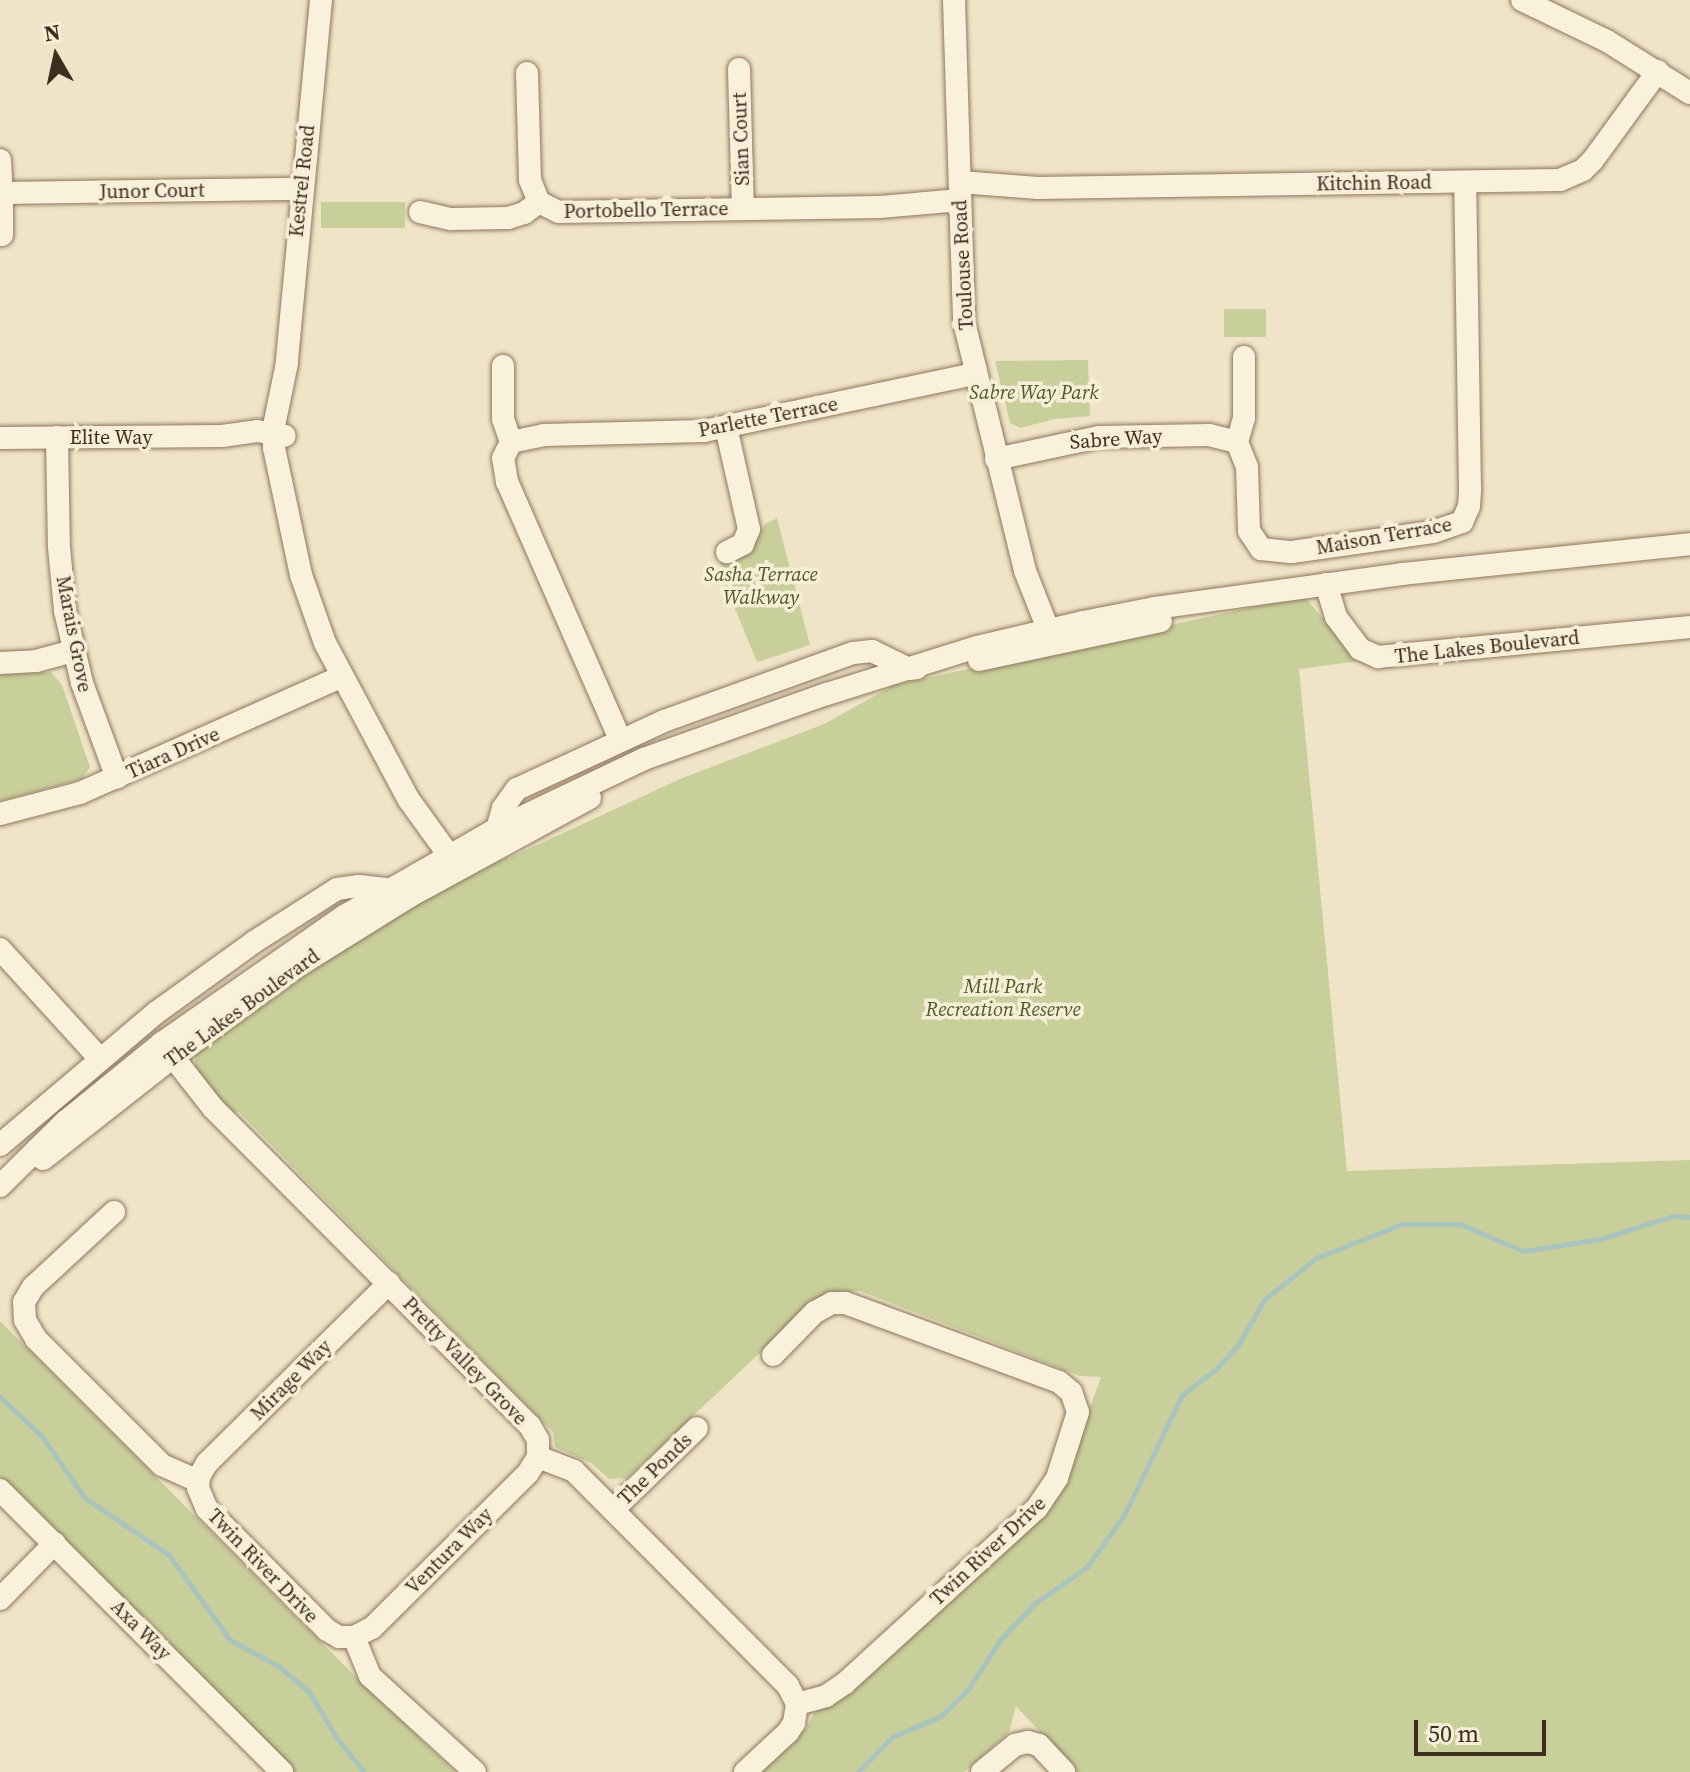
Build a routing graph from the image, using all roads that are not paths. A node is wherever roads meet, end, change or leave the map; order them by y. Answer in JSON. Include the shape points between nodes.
{"nodes":[{"id":1,"x":321,"y":0,"type":"edge"},
{"id":2,"x":954,"y":0,"type":"edge"},
{"id":3,"x":1522,"y":0,"type":"edge"},
{"id":4,"x":739,"y":69,"type":"dead end"},
{"id":5,"x":1658,"y":71,"type":"junction"},
{"id":6,"x":527,"y":73,"type":"dead end"},
{"id":7,"x":1690,"y":93,"type":"edge"},
{"id":8,"x":0,"y":160,"type":"edge"},
{"id":9,"x":1465,"y":182,"type":"junction"},
{"id":10,"x":302,"y":189,"type":"junction"},
{"id":11,"x":2,"y":193,"type":"junction"},
{"id":12,"x":960,"y":198,"type":"junction"},
{"id":13,"x":539,"y":202,"type":"junction"},
{"id":14,"x":743,"y":209,"type":"junction"},
{"id":15,"x":420,"y":212,"type":"dead end"},
{"id":16,"x":2,"y":235,"type":"dead end"},
{"id":17,"x":1244,"y":357,"type":"dead end"},
{"id":18,"x":503,"y":366,"type":"dead end"},
{"id":19,"x":974,"y":374,"type":"junction"},
{"id":20,"x":726,"y":427,"type":"junction"},
{"id":21,"x":277,"y":436,"type":"junction"},
{"id":22,"x":57,"y":437,"type":"junction"},
{"id":23,"x":0,"y":438,"type":"edge"},
{"id":24,"x":511,"y":442,"type":"junction"},
{"id":25,"x":1237,"y":442,"type":"junction"},
{"id":26,"x":996,"y":459,"type":"junction"},
{"id":27,"x":1690,"y":544,"type":"edge"},
{"id":28,"x":727,"y":552,"type":"dead end"},
{"id":29,"x":1326,"y":584,"type":"junction"},
{"id":30,"x":1690,"y":627,"type":"edge"},
{"id":31,"x":1043,"y":637,"type":"junction"},
{"id":32,"x":73,"y":651,"type":"junction"},
{"id":33,"x":0,"y":663,"type":"edge"},
{"id":34,"x":909,"y":669,"type":"junction"},
{"id":35,"x":341,"y":677,"type":"junction"},
{"id":36,"x":620,"y":739,"type":"junction"},
{"id":37,"x":117,"y":778,"type":"junction"},
{"id":38,"x":0,"y":814,"type":"edge"},
{"id":39,"x":497,"y":838,"type":"junction"},
{"id":40,"x":444,"y":864,"type":"junction"},
{"id":41,"x":389,"y":889,"type":"junction"},
{"id":42,"x":0,"y":949,"type":"edge"},
{"id":43,"x":167,"y":1050,"type":"junction"},
{"id":44,"x":100,"y":1059,"type":"junction"},
{"id":45,"x":0,"y":1145,"type":"edge"},
{"id":46,"x":0,"y":1186,"type":"edge"},
{"id":47,"x":0,"y":1192,"type":"edge"},
{"id":48,"x":114,"y":1212,"type":"dead end"},
{"id":49,"x":389,"y":1283,"type":"junction"},
{"id":50,"x":773,"y":1355,"type":"dead end"},
{"id":51,"x":697,"y":1428,"type":"dead end"},
{"id":52,"x":538,"y":1457,"type":"junction"},
{"id":53,"x":198,"y":1481,"type":"junction"},
{"id":54,"x":0,"y":1490,"type":"edge"},
{"id":55,"x":613,"y":1510,"type":"junction"},
{"id":56,"x":55,"y":1543,"type":"junction"},
{"id":57,"x":0,"y":1599,"type":"edge"},
{"id":58,"x":354,"y":1637,"type":"junction"},
{"id":59,"x":797,"y":1704,"type":"junction"},
{"id":60,"x":282,"y":1772,"type":"edge"},
{"id":61,"x":475,"y":1772,"type":"edge"},
{"id":62,"x":745,"y":1772,"type":"edge"},
{"id":63,"x":982,"y":1772,"type":"edge"},
{"id":64,"x":1064,"y":1772,"type":"edge"}],
"edges":[{"from":1,"to":10,"type":"street","name":"Kestrel Road"},
{"from":2,"to":12,"type":"street","name":"Toulouse Road"},
{"from":3,"to":5,"type":"street"},
{"from":4,"to":14,"type":"street","name":"Sian Court"},
{"from":5,"to":7,"type":"street"},
{"from":5,"to":9,"type":"street","name":"Kitchin Road","via":[[1583,170],[1560,180]]},
{"from":6,"to":13,"type":"street","via":[[530,180]]},
{"from":8,"to":11,"type":"street"},
{"from":9,"to":12,"type":"street","name":"Kitchin Road","via":[[1038,188]]},
{"from":9,"to":25,"type":"street","name":"Maison Terrace","via":[[1470,490],[1462,522],[1433,532],[1270,552],[1255,544],[1249,531],[1247,467]]},
{"from":10,"to":11,"type":"street","name":"Junor Court"},
{"from":10,"to":21,"type":"street","name":"Kestrel Road"},
{"from":11,"to":16,"type":"street"},
{"from":12,"to":14,"type":"street","name":"Portobello Terrace","via":[[880,207]]},
{"from":12,"to":19,"type":"street","name":"Toulouse Road","via":[[964,322]]},
{"from":13,"to":14,"type":"street","name":"Portobello Terrace","via":[[559,212]]},
{"from":13,"to":15,"type":"street","name":"Portobello Terrace","via":[[508,218],[451,219]]},
{"from":17,"to":25,"type":"street","name":"Maison Terrace","via":[[1244,418]]},
{"from":18,"to":24,"type":"street","via":[[503,419]]},
{"from":19,"to":20,"type":"street","name":"Parlette Terrace"},
{"from":19,"to":26,"type":"street","name":"Toulouse Road"},
{"from":20,"to":24,"type":"street","name":"Parlette Terrace","via":[[688,433],[543,435]]},
{"from":20,"to":28,"type":"street","via":[[749,529],[743,544]]},
{"from":21,"to":22,"type":"street","name":"Elite Way"},
{"from":21,"to":35,"type":"street","name":"Kestrel Road","via":[[308,598]]},
{"from":22,"to":23,"type":"street","name":"Elite Way"},
{"from":22,"to":32,"type":"street","name":"Marais Grove","via":[[62,583]]},
{"from":24,"to":36,"type":"street","via":[[503,458],[507,482]]},
{"from":25,"to":26,"type":"street","name":"Sabre Way","via":[[1209,435],[1099,437]]},
{"from":26,"to":31,"type":"street","name":"Toulouse Road","via":[[1025,571],[1026,601]]},
{"from":27,"to":29,"type":"street","name":"The Lakes Boulevard"},
{"from":29,"to":30,"type":"street","name":"The Lakes Boulevard","via":[[1336,617],[1360,649],[1378,657]]},
{"from":29,"to":31,"type":"street","name":"The Lakes Boulevard","via":[[1155,608]]},
{"from":31,"to":34,"type":"street","name":"The Lakes Boulevard"},
{"from":32,"to":33,"type":"street"},
{"from":32,"to":37,"type":"street","name":"Marais Grove"},
{"from":34,"to":36,"type":"street","via":[[872,651],[853,653]]},
{"from":34,"to":39,"type":"street","name":"The Lakes Boulevard","via":[[698,741]]},
{"from":35,"to":37,"type":"street","name":"Tiara Drive"},
{"from":35,"to":40,"type":"street","name":"Kestrel Road"},
{"from":36,"to":39,"type":"street","via":[[517,789],[503,808]]},
{"from":37,"to":38,"type":"street","name":"Tiara Drive"},
{"from":39,"to":40,"type":"street","name":"The Lakes Boulevard"},
{"from":40,"to":41,"type":"street","name":"The Lakes Boulevard"},
{"from":40,"to":43,"type":"street","name":"The Lakes Boulevard"},
{"from":41,"to":43,"type":"street","name":"The Lakes Boulevard","via":[[255,975]]},
{"from":41,"to":44,"type":"street","via":[[346,886],[322,898],[204,978]]},
{"from":42,"to":44,"type":"street"},
{"from":43,"to":46,"type":"street","name":"The Lakes Boulevard","via":[[66,1121]]},
{"from":43,"to":47,"type":"street","name":"The Lakes Boulevard"},
{"from":43,"to":49,"type":"street","name":"Pretty Valley Grove","via":[[213,1108]]},
{"from":44,"to":45,"type":"street"},
{"from":48,"to":53,"type":"street","via":[[33,1287],[24,1302],[25,1320],[36,1339],[162,1465]]},
{"from":49,"to":52,"type":"street","name":"Pretty Valley Grove","via":[[530,1426],[538,1440]]},
{"from":49,"to":53,"type":"street","name":"Mirage Way","via":[[207,1463]]},
{"from":50,"to":59,"type":"street","name":"Twin River Drive","via":[[815,1312],[845,1303],[1059,1382],[1071,1392],[1078,1412],[1057,1478],[1037,1508],[844,1684]]},
{"from":51,"to":55,"type":"street","name":"The Ponds"},
{"from":52,"to":55,"type":"street","via":[[574,1471]]},
{"from":52,"to":58,"type":"street","name":"Ventura Way","via":[[372,1628]]},
{"from":53,"to":58,"type":"street","name":"Twin River Drive","via":[[207,1509],[327,1630]]},
{"from":54,"to":56,"type":"street","name":"Axa Way"},
{"from":55,"to":59,"type":"street","via":[[788,1686]]},
{"from":56,"to":57,"type":"street"},
{"from":56,"to":60,"type":"street","name":"Axa Way"},
{"from":58,"to":61,"type":"street","via":[[370,1676]]},
{"from":59,"to":62,"type":"street","via":[[788,1732]]},
{"from":63,"to":64,"type":"street","via":[[1015,1745],[1028,1742],[1039,1745]]}]}
